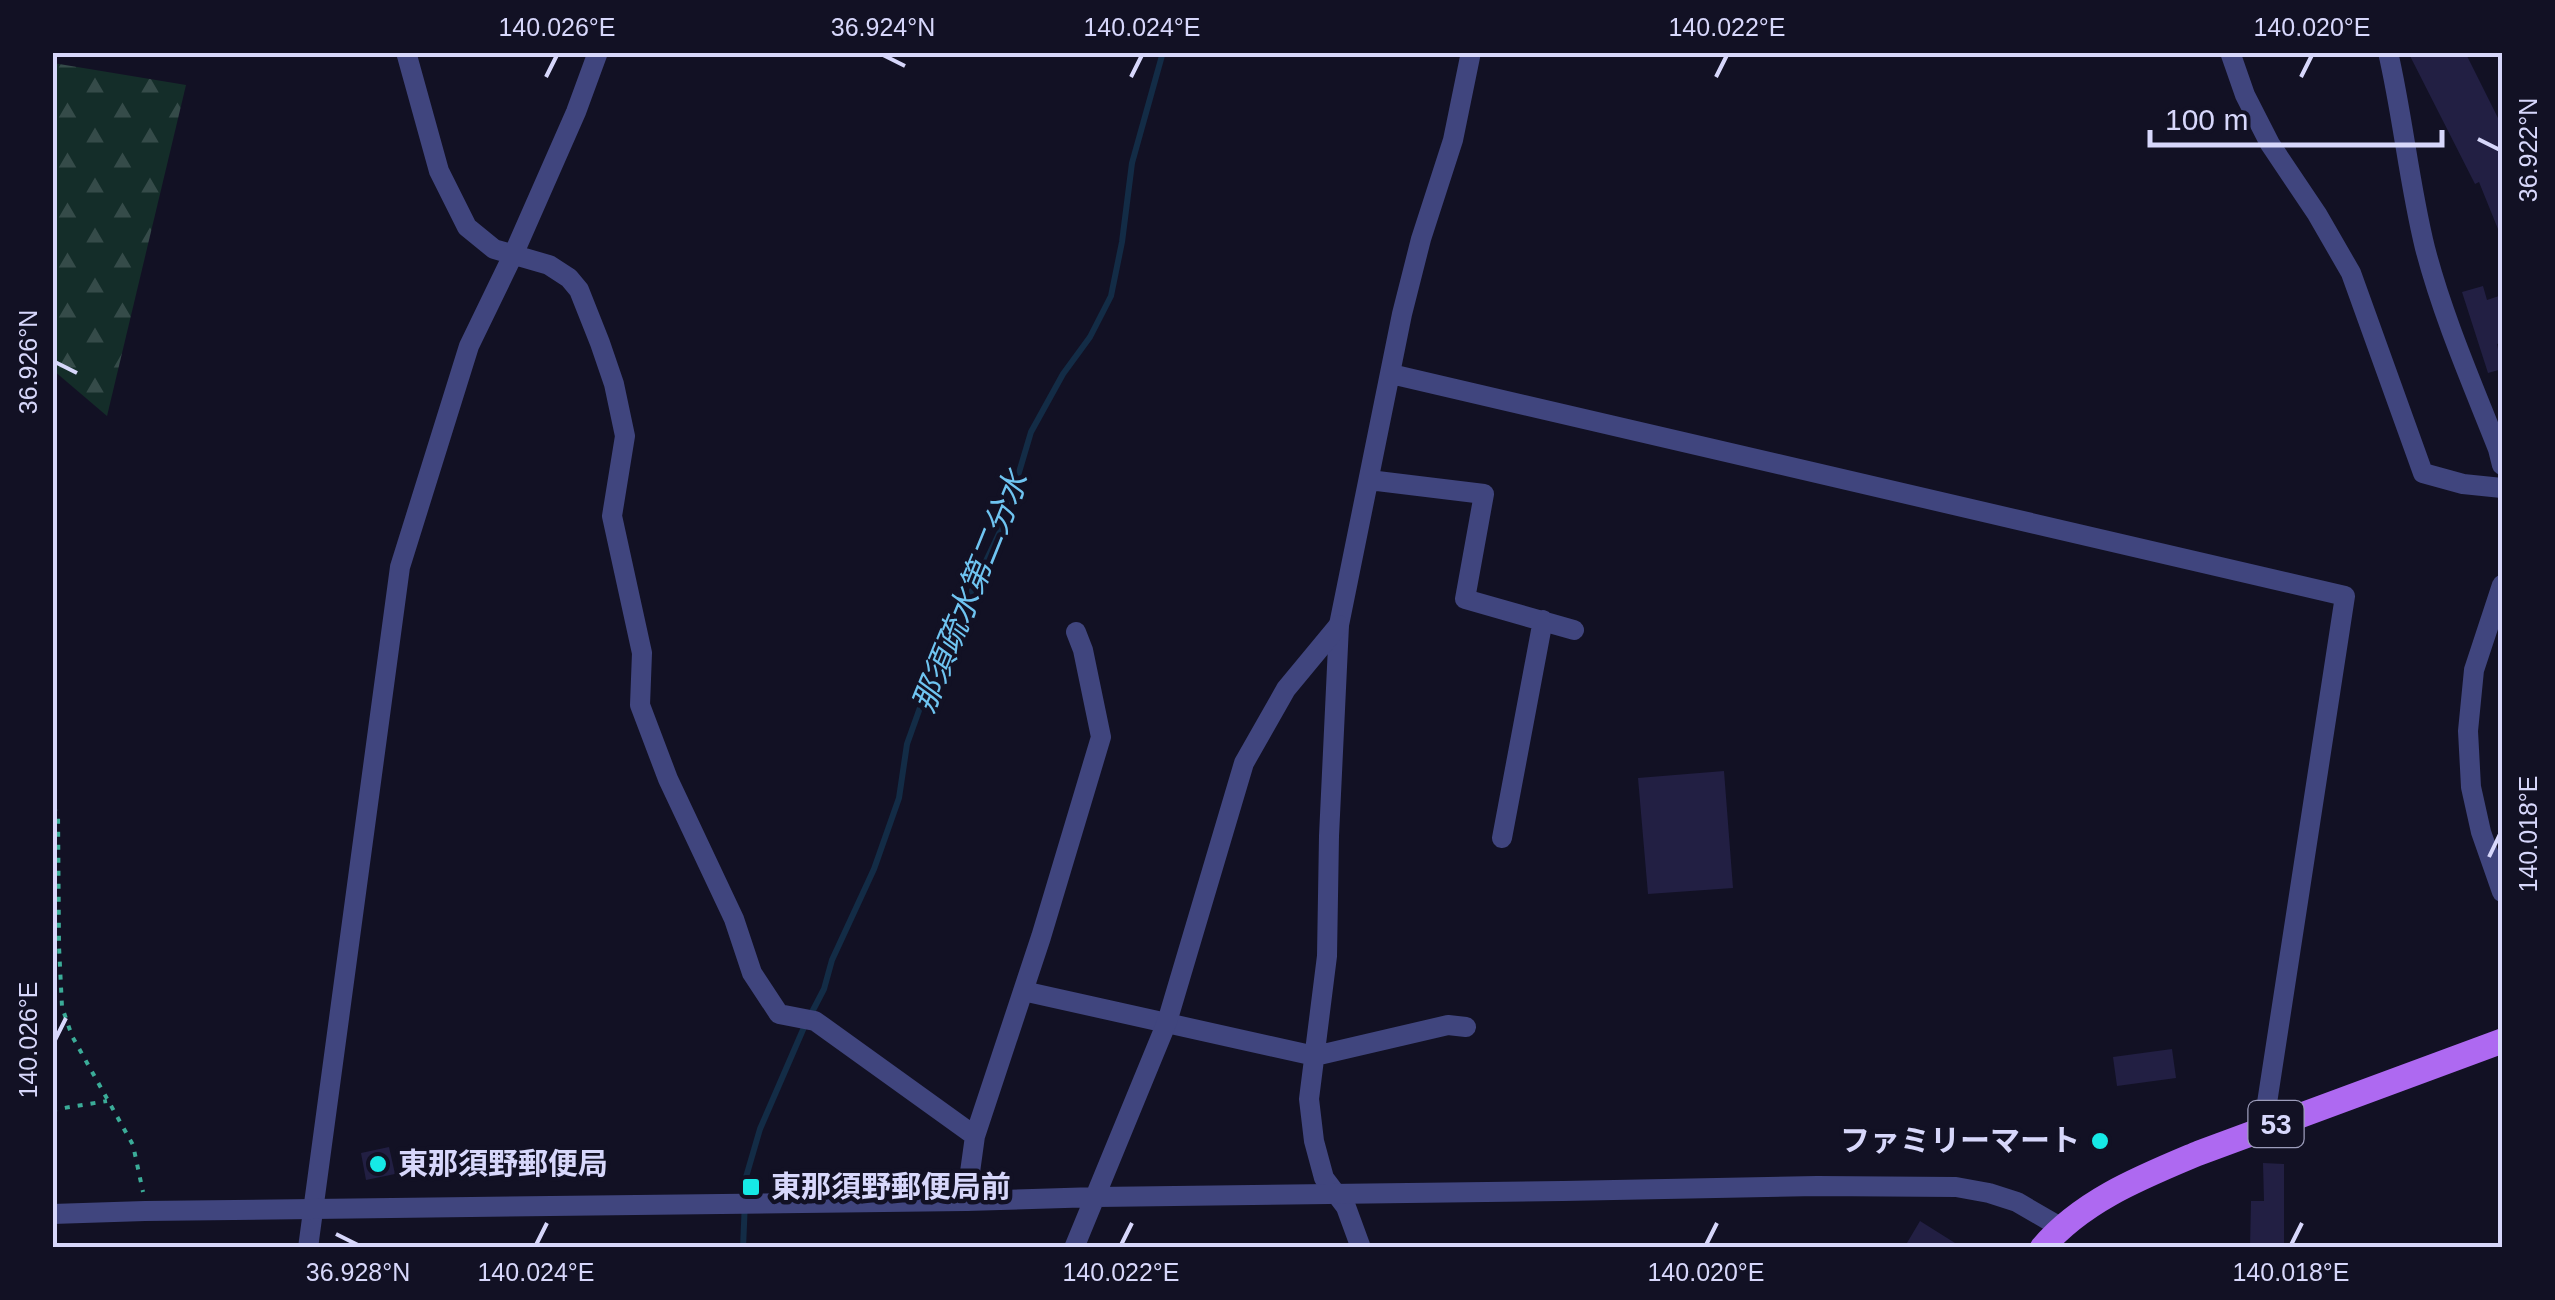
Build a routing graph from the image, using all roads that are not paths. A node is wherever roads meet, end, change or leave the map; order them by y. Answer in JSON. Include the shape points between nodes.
{"nodes":[{"id":1,"x":406,"y":52,"type":"edge"},
{"id":2,"x":598,"y":52,"type":"edge"},
{"id":3,"x":1471,"y":52,"type":"edge"},
{"id":4,"x":2230,"y":52,"type":"edge"},
{"id":5,"x":2388,"y":52,"type":"edge"},
{"id":6,"x":514,"y":253,"type":"junction"},
{"id":7,"x":1390,"y":374,"type":"junction"},
{"id":8,"x":2502,"y":465,"type":"edge"},
{"id":9,"x":1370,"y":480,"type":"junction"},
{"id":10,"x":2502,"y":488,"type":"edge"},
{"id":11,"x":2502,"y":585,"type":"edge"},
{"id":12,"x":1543,"y":620,"type":"junction"},
{"id":13,"x":1339,"y":626,"type":"junction"},
{"id":14,"x":1574,"y":630,"type":"dead end"},
{"id":15,"x":1076,"y":632,"type":"dead end"},
{"id":16,"x":1502,"y":838,"type":"dead end"},
{"id":17,"x":2502,"y":892,"type":"edge"},
{"id":18,"x":1023,"y":991,"type":"junction"},
{"id":19,"x":1167,"y":1022,"type":"junction"},
{"id":20,"x":1466,"y":1027,"type":"dead end"},
{"id":21,"x":2502,"y":1042,"type":"edge"},
{"id":22,"x":1315,"y":1056,"type":"junction"},
{"id":23,"x":2263,"y":1129,"type":"junction"},
{"id":24,"x":975,"y":1136,"type":"junction"},
{"id":25,"x":1336,"y":1193,"type":"junction"},
{"id":26,"x":1096,"y":1196,"type":"junction"},
{"id":27,"x":966,"y":1201,"type":"junction"},
{"id":28,"x":313,"y":1210,"type":"junction"},
{"id":29,"x":52,"y":1214,"type":"edge"},
{"id":30,"x":2060,"y":1228,"type":"junction"},
{"id":31,"x":308,"y":1248,"type":"edge"},
{"id":32,"x":1074,"y":1248,"type":"edge"},
{"id":33,"x":1361,"y":1248,"type":"edge"},
{"id":34,"x":2042,"y":1248,"type":"edge"}],
"edges":[{"from":1,"to":6,"type":"street","via":[[439,171],[467,227],[494,249]]},
{"from":2,"to":6,"type":"street"},
{"from":3,"to":7,"type":"street"},
{"from":4,"to":10,"type":"street","via":[[2270,144],[2351,273],[2423,473]]},
{"from":5,"to":8,"type":"street","via":[[2426,250]]},
{"from":6,"to":24,"type":"street","via":[[549,265],[579,290],[614,384],[625,436],[612,516],[642,653],[640,706],[752,973],[779,1014],[815,1021]]},
{"from":6,"to":28,"type":"street","via":[[469,346],[400,567]]},
{"from":7,"to":9,"type":"street"},
{"from":7,"to":23,"type":"street","via":[[2345,596]]},
{"from":9,"to":12,"type":"street","via":[[1484,494],[1465,599]]},
{"from":9,"to":13,"type":"street"},
{"from":11,"to":17,"type":"street","via":[[2474,670],[2468,731],[2474,802]]},
{"from":12,"to":14,"type":"street"},
{"from":12,"to":16,"type":"street"},
{"from":13,"to":19,"type":"street","via":[[1286,689],[1244,763]]},
{"from":13,"to":22,"type":"street","via":[[1327,956]]},
{"from":15,"to":18,"type":"street","via":[[1100,737]]},
{"from":18,"to":19,"type":"street"},
{"from":18,"to":24,"type":"street"},
{"from":19,"to":22,"type":"street"},
{"from":19,"to":26,"type":"street"},
{"from":20,"to":22,"type":"street","via":[[1448,1024]]},
{"from":21,"to":23,"type":"main road","number":"53"},
{"from":22,"to":25,"type":"street","via":[[1314,1141],[1324,1178]]},
{"from":23,"to":30,"type":"main road","number":"53","via":[[2154,1172]]},
{"from":24,"to":27,"type":"street"},
{"from":25,"to":26,"type":"street"},
{"from":25,"to":30,"type":"street","via":[[1956,1187],[2017,1202]]},
{"from":25,"to":33,"type":"street"},
{"from":26,"to":27,"type":"street"},
{"from":26,"to":32,"type":"street"},
{"from":27,"to":28,"type":"street"},
{"from":28,"to":29,"type":"street"},
{"from":28,"to":31,"type":"street"},
{"from":30,"to":34,"type":"main road","number":"53"}]}
